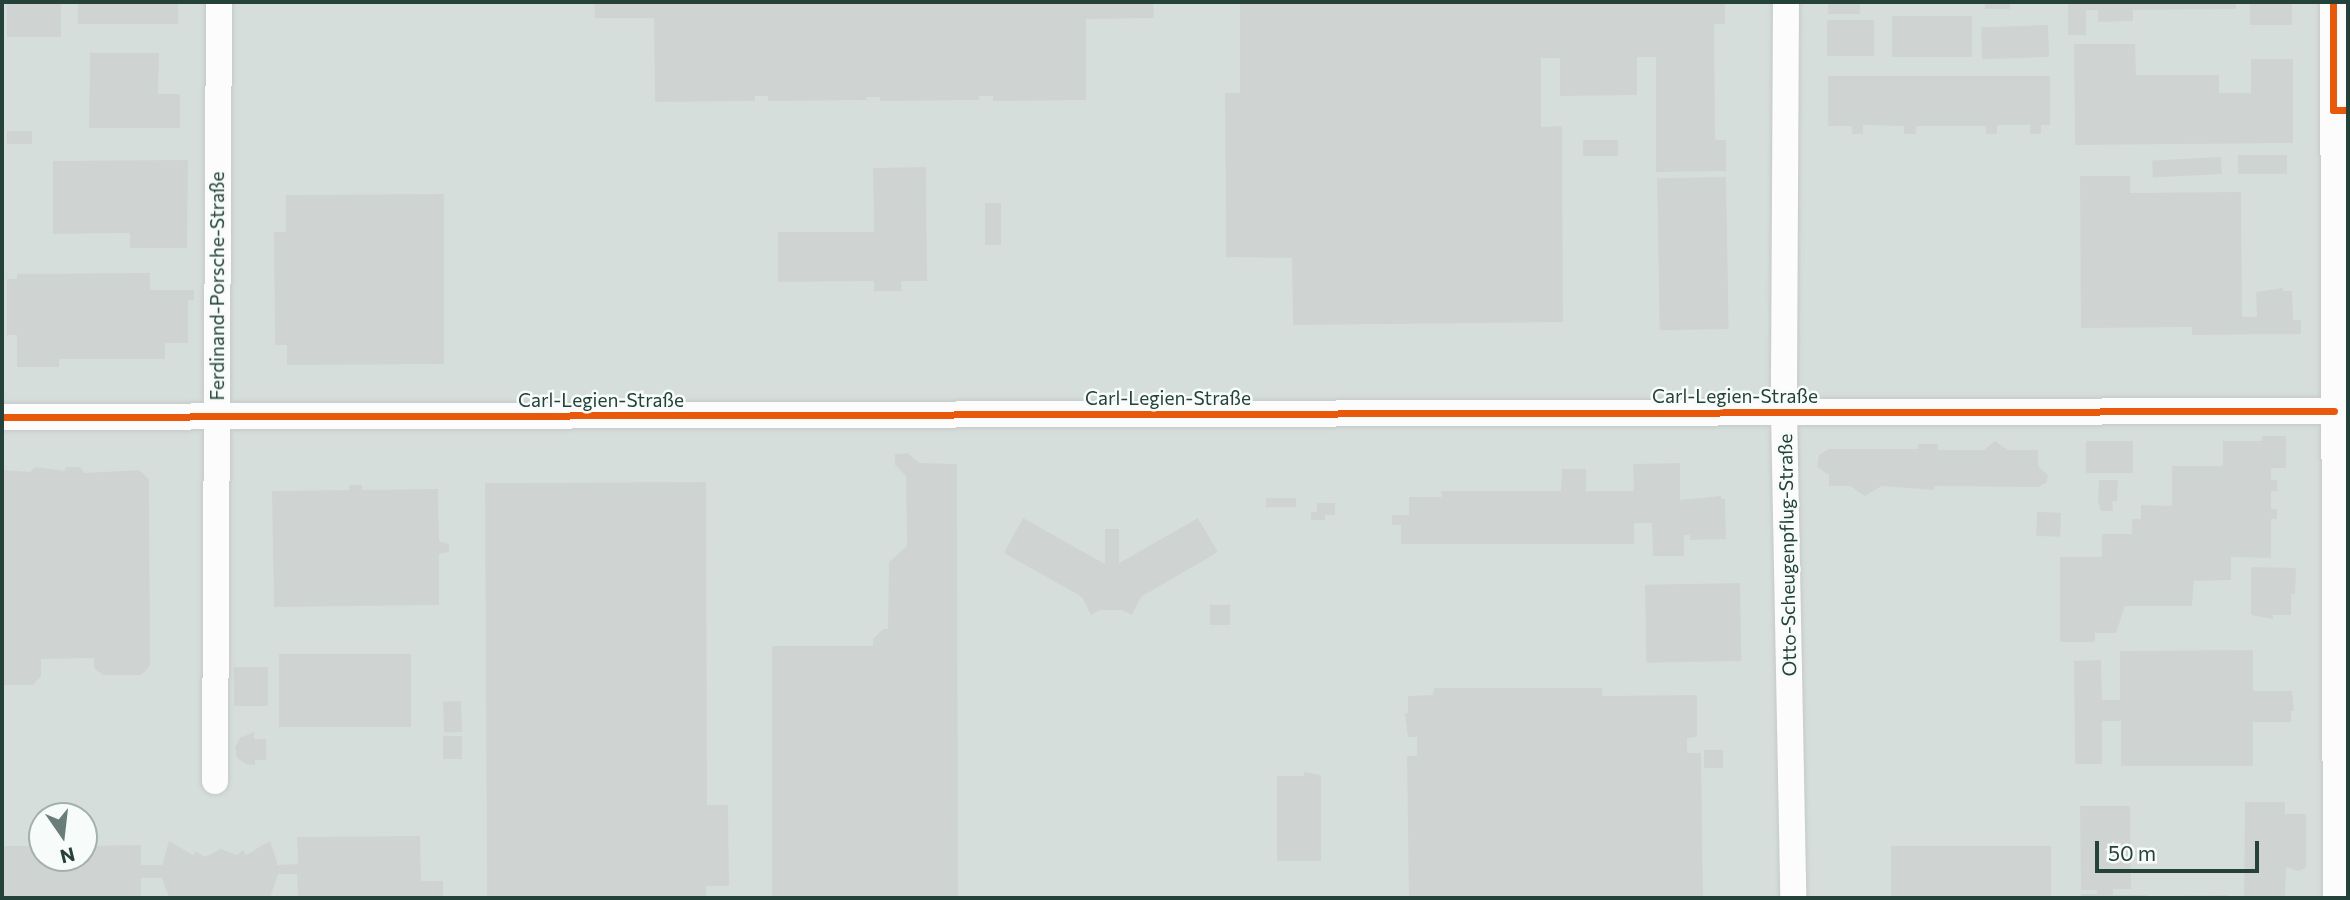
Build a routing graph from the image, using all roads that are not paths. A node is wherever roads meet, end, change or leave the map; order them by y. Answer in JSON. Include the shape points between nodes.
{"nodes":[{"id":1,"x":219,"y":2,"type":"edge"},
{"id":2,"x":1786,"y":2,"type":"edge"},
{"id":3,"x":2333,"y":2,"type":"edge"},
{"id":4,"x":1784,"y":411,"type":"junction"},
{"id":5,"x":2334,"y":411,"type":"junction"},
{"id":6,"x":216,"y":416,"type":"junction"},
{"id":7,"x":2,"y":417,"type":"edge"},
{"id":8,"x":215,"y":780,"type":"dead end"},
{"id":9,"x":1793,"y":898,"type":"edge"},
{"id":10,"x":2336,"y":898,"type":"edge"}],
"edges":[{"from":1,"to":6,"type":"street","name":"Ferdinand-Porsche-Straße"},
{"from":2,"to":4,"type":"street","name":"Otto-Scheugenpflug-Straße"},
{"from":3,"to":5,"type":"street"},
{"from":4,"to":5,"type":"street","name":"Carl-Legien-Straße"},
{"from":4,"to":6,"type":"street","name":"Carl-Legien-Straße"},
{"from":4,"to":9,"type":"street","name":"Otto-Scheugenpflug-Straße"},
{"from":5,"to":10,"type":"street"},
{"from":6,"to":7,"type":"street","name":"Carl-Legien-Straße"},
{"from":6,"to":8,"type":"street","name":"Ferdinand-Porsche-Straße"}]}
